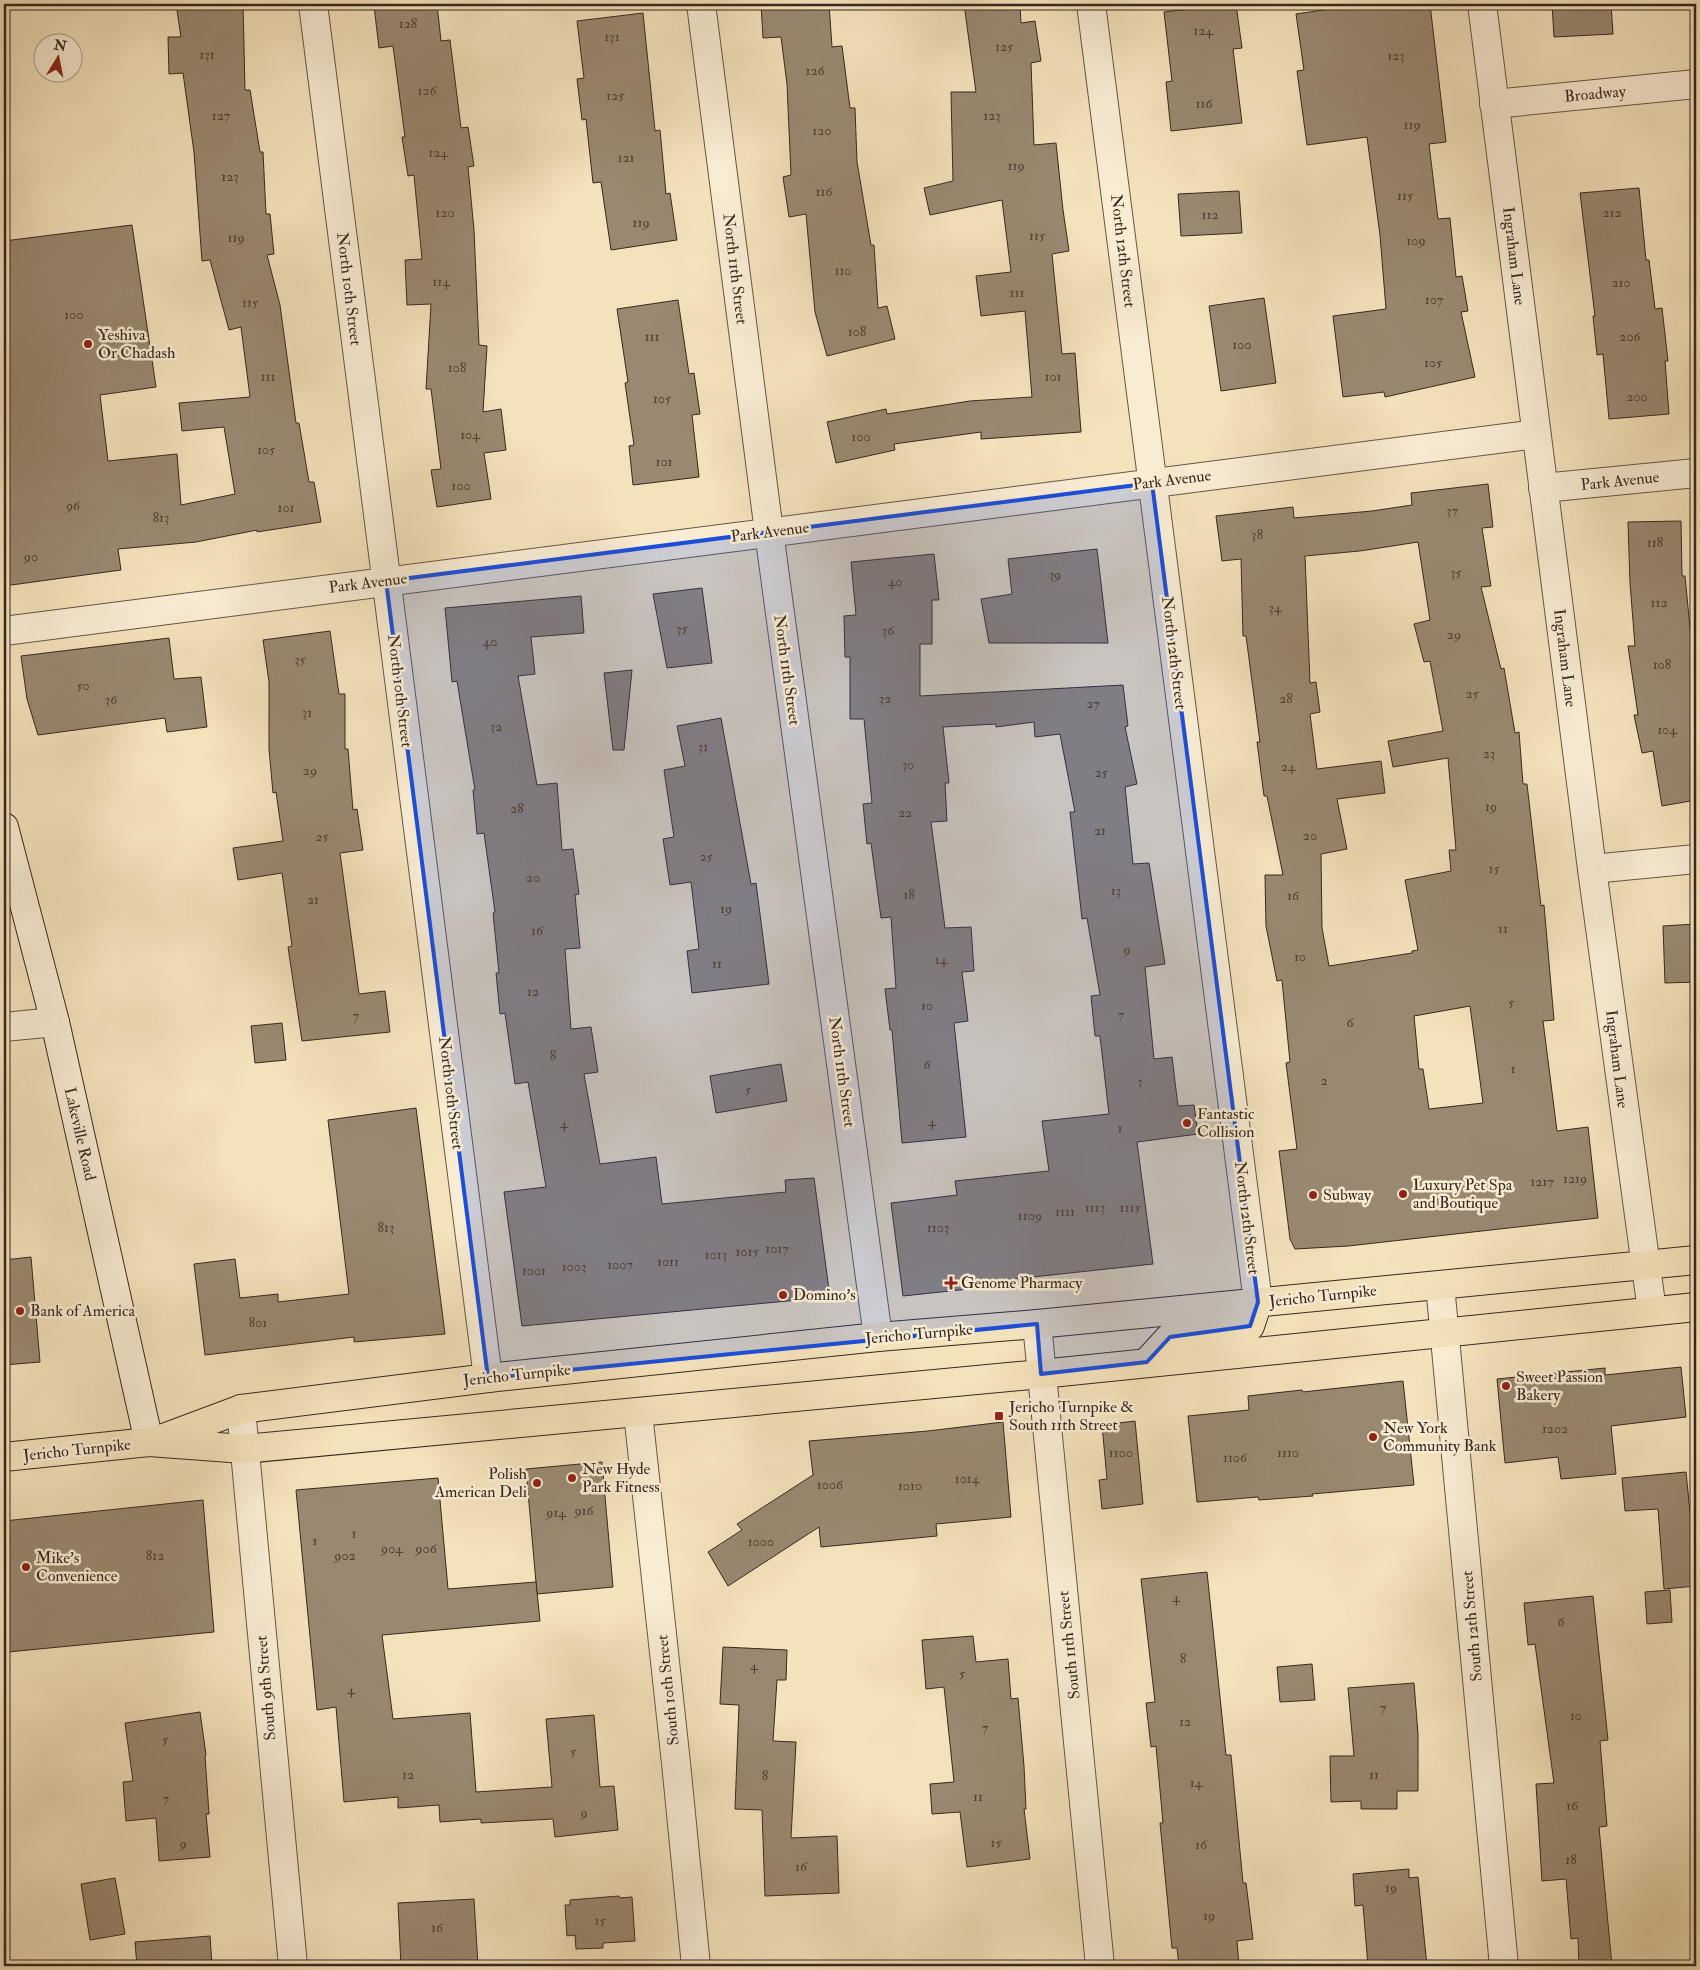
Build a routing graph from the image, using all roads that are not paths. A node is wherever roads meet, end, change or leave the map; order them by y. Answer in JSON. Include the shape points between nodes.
{"nodes":[{"id":1,"x":313,"y":4,"type":"edge"},
{"id":2,"x":701,"y":4,"type":"edge"},
{"id":3,"x":1091,"y":4,"type":"edge"},
{"id":4,"x":1482,"y":4,"type":"edge"},
{"id":5,"x":1696,"y":84,"type":"edge"},
{"id":6,"x":1494,"y":104,"type":"junction"},
{"id":7,"x":1536,"y":434,"type":"junction"},
{"id":8,"x":1696,"y":473,"type":"edge"},
{"id":9,"x":1152,"y":483,"type":"junction"},
{"id":10,"x":1543,"y":488,"type":"junction"},
{"id":11,"x":768,"y":532,"type":"junction"},
{"id":12,"x":386,"y":581,"type":"junction"},
{"id":13,"x":4,"y":631,"type":"edge"},
{"id":14,"x":4,"y":827,"type":"edge"},
{"id":15,"x":1696,"y":859,"type":"edge"},
{"id":16,"x":1592,"y":869,"type":"junction"},
{"id":17,"x":55,"y":1022,"type":"junction"},
{"id":18,"x":4,"y":1027,"type":"edge"},
{"id":19,"x":1696,"y":1260,"type":"edge"},
{"id":20,"x":1644,"y":1265,"type":"junction"},
{"id":21,"x":1440,"y":1285,"type":"junction"},
{"id":22,"x":1258,"y":1302,"type":"junction"},
{"id":23,"x":1696,"y":1307,"type":"edge"},
{"id":24,"x":1652,"y":1311,"type":"junction"},
{"id":25,"x":1037,"y":1324,"type":"junction"},
{"id":26,"x":1445,"y":1332,"type":"junction"},
{"id":27,"x":878,"y":1337,"type":"junction"},
{"id":28,"x":1146,"y":1362,"type":"junction"},
{"id":29,"x":1041,"y":1374,"type":"junction"},
{"id":30,"x":488,"y":1378,"type":"junction"},
{"id":31,"x":241,"y":1409,"type":"junction"},
{"id":32,"x":638,"y":1413,"type":"junction"},
{"id":33,"x":149,"y":1442,"type":"junction"},
{"id":34,"x":244,"y":1450,"type":"junction"},
{"id":35,"x":4,"y":1457,"type":"edge"},
{"id":36,"x":293,"y":1966,"type":"edge"},
{"id":37,"x":696,"y":1966,"type":"edge"},
{"id":38,"x":1100,"y":1966,"type":"edge"},
{"id":39,"x":1504,"y":1966,"type":"edge"}],
"edges":[{"from":1,"to":12,"type":"street","name":"North 10th Street"},
{"from":2,"to":11,"type":"street","name":"North 11th Street"},
{"from":3,"to":9,"type":"street","name":"North 12th Street"},
{"from":4,"to":6,"type":"street","name":"Ingraham Lane"},
{"from":5,"to":6,"type":"street","name":"Broadway"},
{"from":6,"to":7,"type":"street","name":"Ingraham Lane"},
{"from":7,"to":9,"type":"street","name":"Park Avenue"},
{"from":7,"to":10,"type":"street","name":"Ingraham Lane"},
{"from":8,"to":10,"type":"street","name":"Park Avenue"},
{"from":9,"to":11,"type":"street","name":"Park Avenue"},
{"from":9,"to":22,"type":"street","name":"North 12th Street"},
{"from":10,"to":16,"type":"street","name":"Ingraham Lane"},
{"from":11,"to":12,"type":"street","name":"Park Avenue"},
{"from":11,"to":27,"type":"street","name":"North 11th Street"},
{"from":12,"to":13,"type":"street","name":"Park Avenue"},
{"from":12,"to":30,"type":"street","name":"North 10th Street"},
{"from":14,"to":17,"type":"street","name":"Lakeville Road"},
{"from":15,"to":16,"type":"street"},
{"from":16,"to":20,"type":"street","name":"Ingraham Lane"},
{"from":17,"to":18,"type":"street"},
{"from":17,"to":33,"type":"street","name":"Lakeville Road"},
{"from":19,"to":20,"type":"main road","name":"Jericho Turnpike"},
{"from":20,"to":21,"type":"main road","name":"Jericho Turnpike"},
{"from":20,"to":24,"type":"street","name":"Ingraham Lane"},
{"from":21,"to":22,"type":"main road","name":"Jericho Turnpike"},
{"from":21,"to":26,"type":"street","name":"South 12th Street"},
{"from":22,"to":25,"type":"main road","name":"Jericho Turnpike"},
{"from":22,"to":28,"type":"main road","via":[[1250,1326],[1170,1337]]},
{"from":23,"to":24,"type":"main road","name":"Jericho Turnpike"},
{"from":24,"to":26,"type":"main road","name":"Jericho Turnpike"},
{"from":25,"to":27,"type":"main road","name":"Jericho Turnpike"},
{"from":25,"to":29,"type":"street","name":"South 11th Street"},
{"from":26,"to":28,"type":"main road","name":"Jericho Turnpike"},
{"from":26,"to":39,"type":"street","name":"South 12th Street"},
{"from":27,"to":30,"type":"main road","name":"Jericho Turnpike"},
{"from":28,"to":29,"type":"main road","name":"Jericho Turnpike"},
{"from":29,"to":32,"type":"main road","name":"Jericho Turnpike"},
{"from":29,"to":38,"type":"street","name":"South 11th Street"},
{"from":30,"to":31,"type":"main road","name":"Jericho Turnpike"},
{"from":31,"to":33,"type":"main road","name":"Jericho Turnpike"},
{"from":31,"to":34,"type":"street","name":"South 9th Street"},
{"from":32,"to":34,"type":"main road","name":"Jericho Turnpike"},
{"from":32,"to":37,"type":"street","name":"South 10th Street"},
{"from":33,"to":34,"type":"main road","name":"Jericho Turnpike"},
{"from":33,"to":35,"type":"main road","name":"Jericho Turnpike"},
{"from":34,"to":36,"type":"street","name":"South 9th Street"}]}
